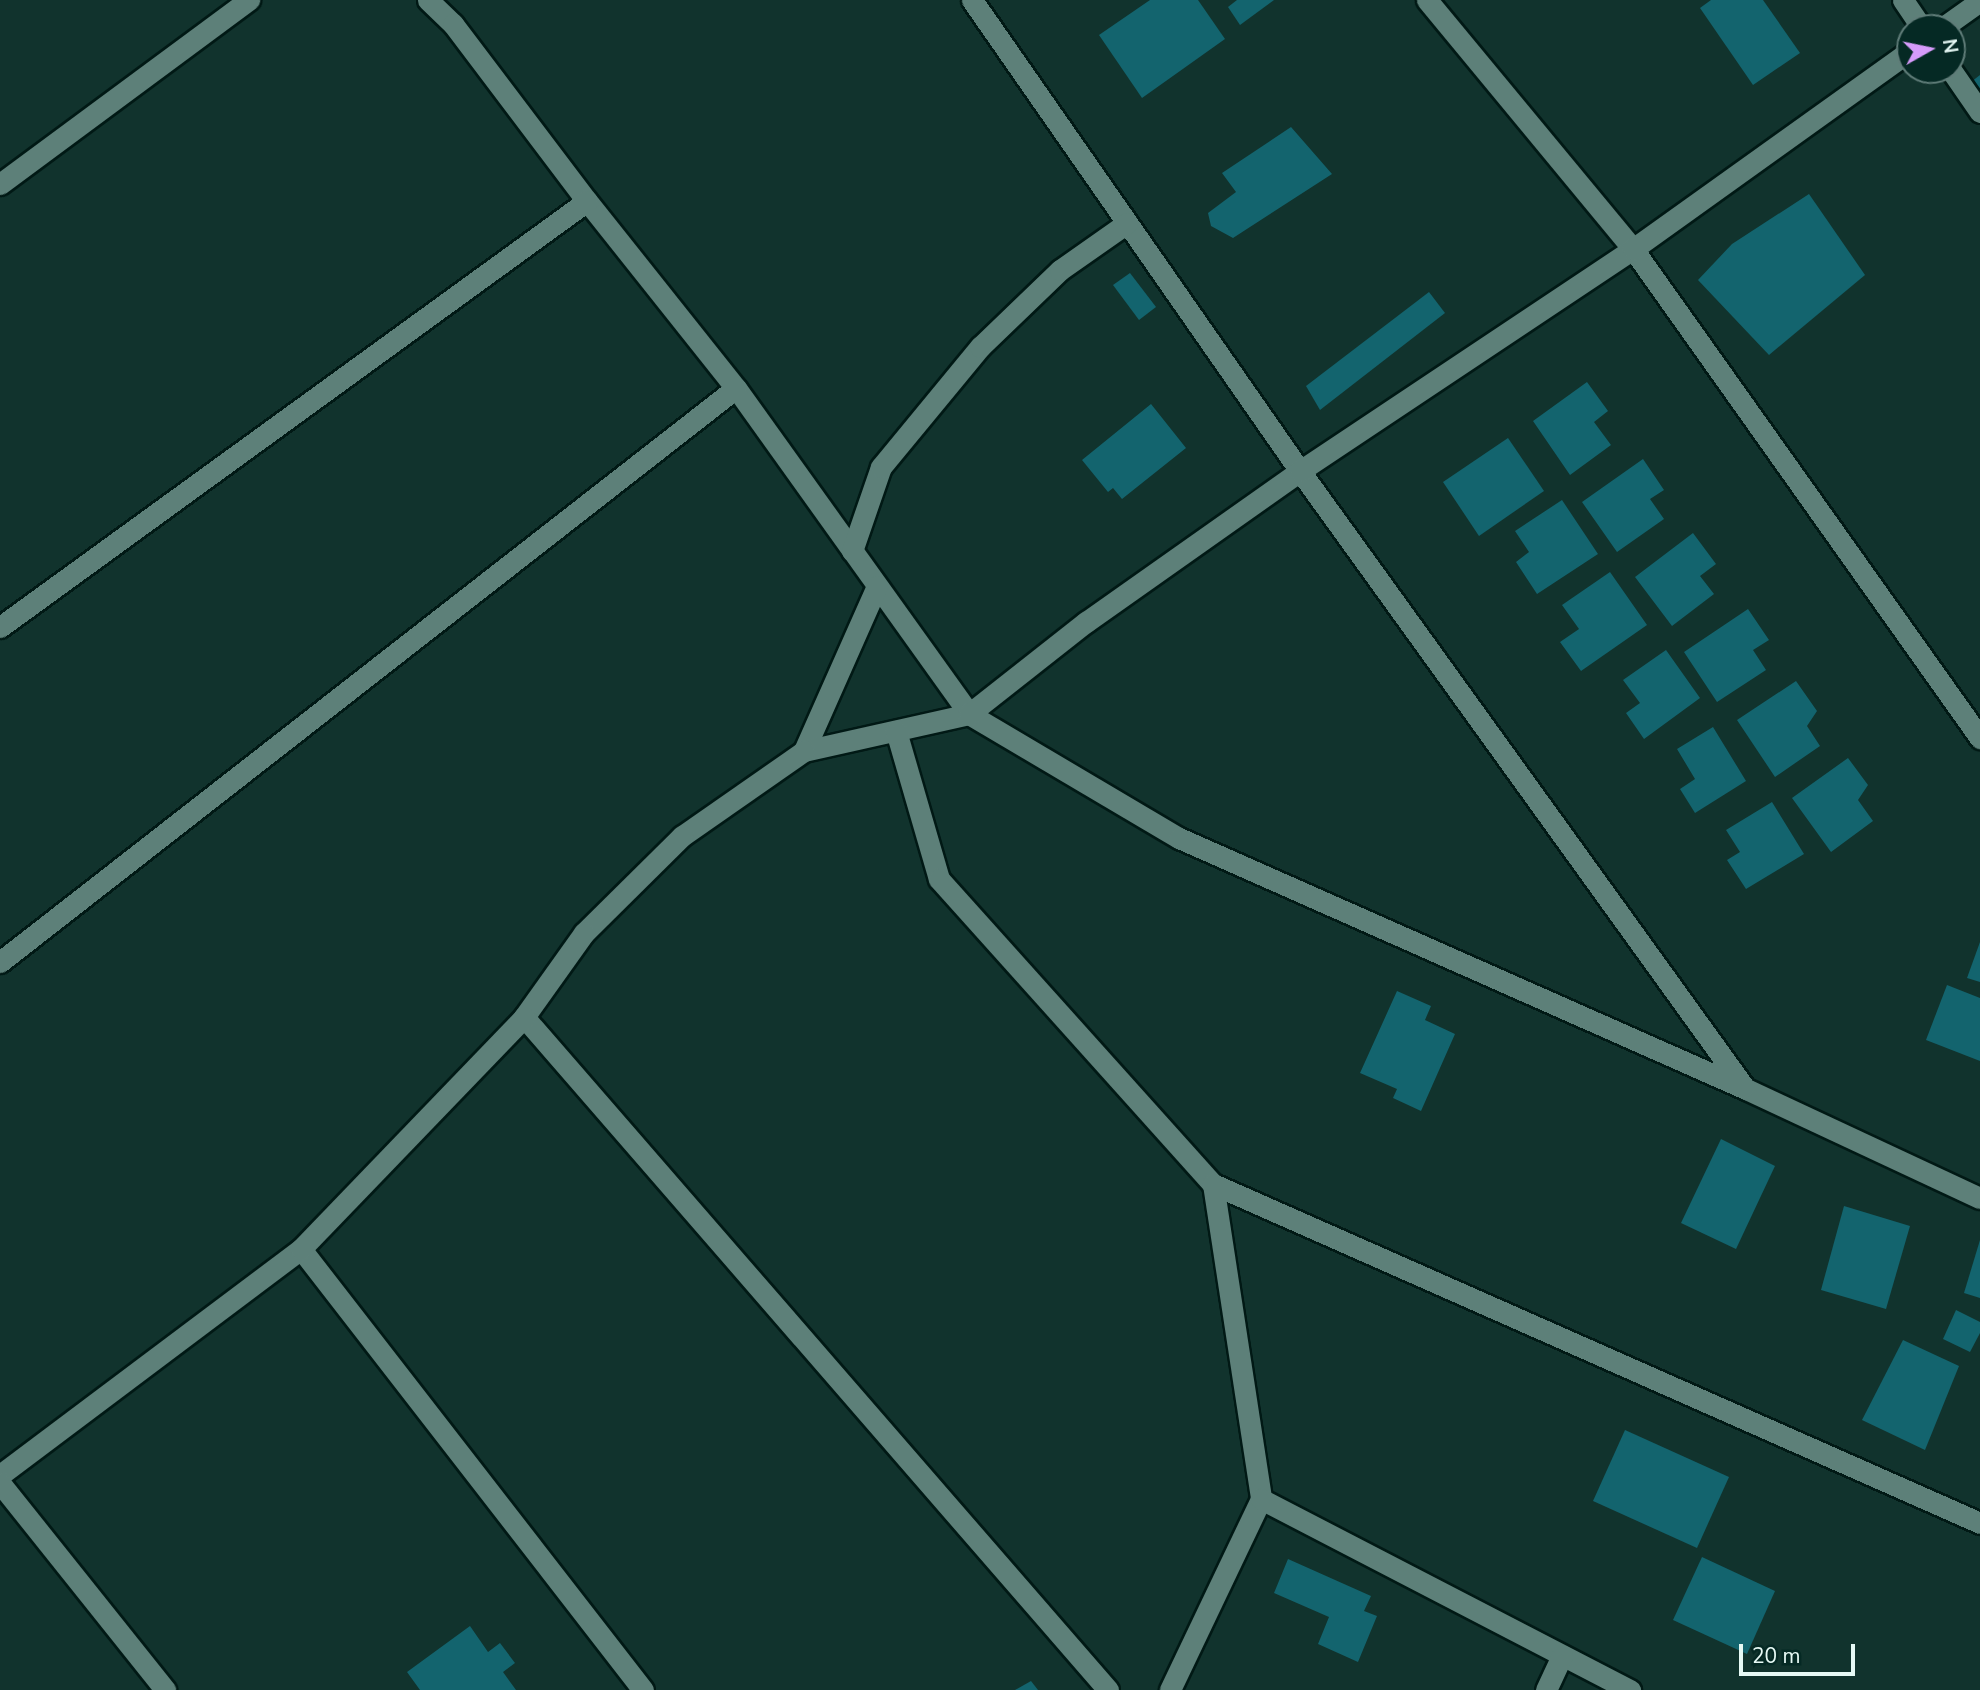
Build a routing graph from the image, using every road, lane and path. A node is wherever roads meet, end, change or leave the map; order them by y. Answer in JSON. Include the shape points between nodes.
{"nodes":[{"id":1,"x":249,"y":0,"type":"edge"},
{"id":2,"x":428,"y":0,"type":"edge"},
{"id":3,"x":452,"y":0,"type":"edge"},
{"id":4,"x":972,"y":0,"type":"edge"},
{"id":5,"x":1427,"y":0,"type":"edge"},
{"id":6,"x":1980,"y":1,"type":"edge"},
{"id":7,"x":1962,"y":14,"type":"edge"},
{"id":8,"x":453,"y":24,"type":"junction"},
{"id":9,"x":1896,"y":61,"type":"edge"},
{"id":10,"x":1961,"y":84,"type":"edge"},
{"id":11,"x":1980,"y":112,"type":"edge"},
{"id":12,"x":0,"y":184,"type":"edge"},
{"id":13,"x":587,"y":201,"type":"junction"},
{"id":14,"x":1127,"y":223,"type":"junction"},
{"id":15,"x":1633,"y":249,"type":"junction"},
{"id":16,"x":736,"y":388,"type":"junction"},
{"id":17,"x":1300,"y":471,"type":"junction"},
{"id":18,"x":852,"y":551,"type":"junction"},
{"id":19,"x":877,"y":586,"type":"junction"},
{"id":20,"x":0,"y":627,"type":"edge"},
{"id":21,"x":969,"y":714,"type":"junction"},
{"id":22,"x":896,"y":731,"type":"junction"},
{"id":23,"x":1980,"y":738,"type":"edge"},
{"id":24,"x":804,"y":751,"type":"junction"},
{"id":25,"x":0,"y":962,"type":"edge"},
{"id":26,"x":524,"y":1017,"type":"junction"},
{"id":27,"x":1745,"y":1089,"type":"junction"},
{"id":28,"x":1213,"y":1184,"type":"junction"},
{"id":29,"x":1980,"y":1198,"type":"edge"},
{"id":30,"x":301,"y":1249,"type":"junction"},
{"id":31,"x":0,"y":1475,"type":"edge"},
{"id":32,"x":0,"y":1483,"type":"edge"},
{"id":33,"x":1261,"y":1499,"type":"junction"},
{"id":34,"x":1980,"y":1523,"type":"edge"},
{"id":35,"x":1562,"y":1654,"type":"junction"},
{"id":36,"x":165,"y":1690,"type":"edge"},
{"id":37,"x":643,"y":1690,"type":"edge"},
{"id":38,"x":1108,"y":1690,"type":"edge"},
{"id":39,"x":1170,"y":1690,"type":"edge"},
{"id":40,"x":1546,"y":1690,"type":"edge"},
{"id":41,"x":1630,"y":1690,"type":"edge"}],
"edges":[{"from":1,"to":12,"type":"street"},
{"from":2,"to":8,"type":"street"},
{"from":3,"to":8,"type":"street"},
{"from":4,"to":14,"type":"street"},
{"from":5,"to":15,"type":"street"},
{"from":6,"to":7,"type":"street"},
{"from":8,"to":13,"type":"street"},
{"from":9,"to":15,"type":"street"},
{"from":10,"to":11,"type":"street"},
{"from":13,"to":16,"type":"street"},
{"from":13,"to":20,"type":"street"},
{"from":14,"to":17,"type":"street"},
{"from":14,"to":18,"type":"street","via":[[1060,270],[980,347],[881,467]]},
{"from":15,"to":17,"type":"street"},
{"from":15,"to":23,"type":"street"},
{"from":16,"to":18,"type":"street"},
{"from":16,"to":25,"type":"street"},
{"from":17,"to":21,"type":"street","via":[[1086,622]]},
{"from":17,"to":27,"type":"street"},
{"from":18,"to":19,"type":"street"},
{"from":19,"to":21,"type":"street"},
{"from":19,"to":24,"type":"street"},
{"from":21,"to":22,"type":"street"},
{"from":21,"to":27,"type":"street","via":[[1179,838]]},
{"from":22,"to":24,"type":"street"},
{"from":22,"to":28,"type":"street","via":[[939,879]]},
{"from":24,"to":26,"type":"street","via":[[682,836],[584,933]]},
{"from":26,"to":30,"type":"street"},
{"from":26,"to":38,"type":"street"},
{"from":27,"to":29,"type":"street"},
{"from":28,"to":33,"type":"street"},
{"from":28,"to":34,"type":"street"},
{"from":30,"to":31,"type":"street"},
{"from":30,"to":37,"type":"street"},
{"from":32,"to":36,"type":"street"},
{"from":33,"to":35,"type":"street"},
{"from":33,"to":39,"type":"street"},
{"from":35,"to":40,"type":"street"},
{"from":35,"to":41,"type":"street"}]}
